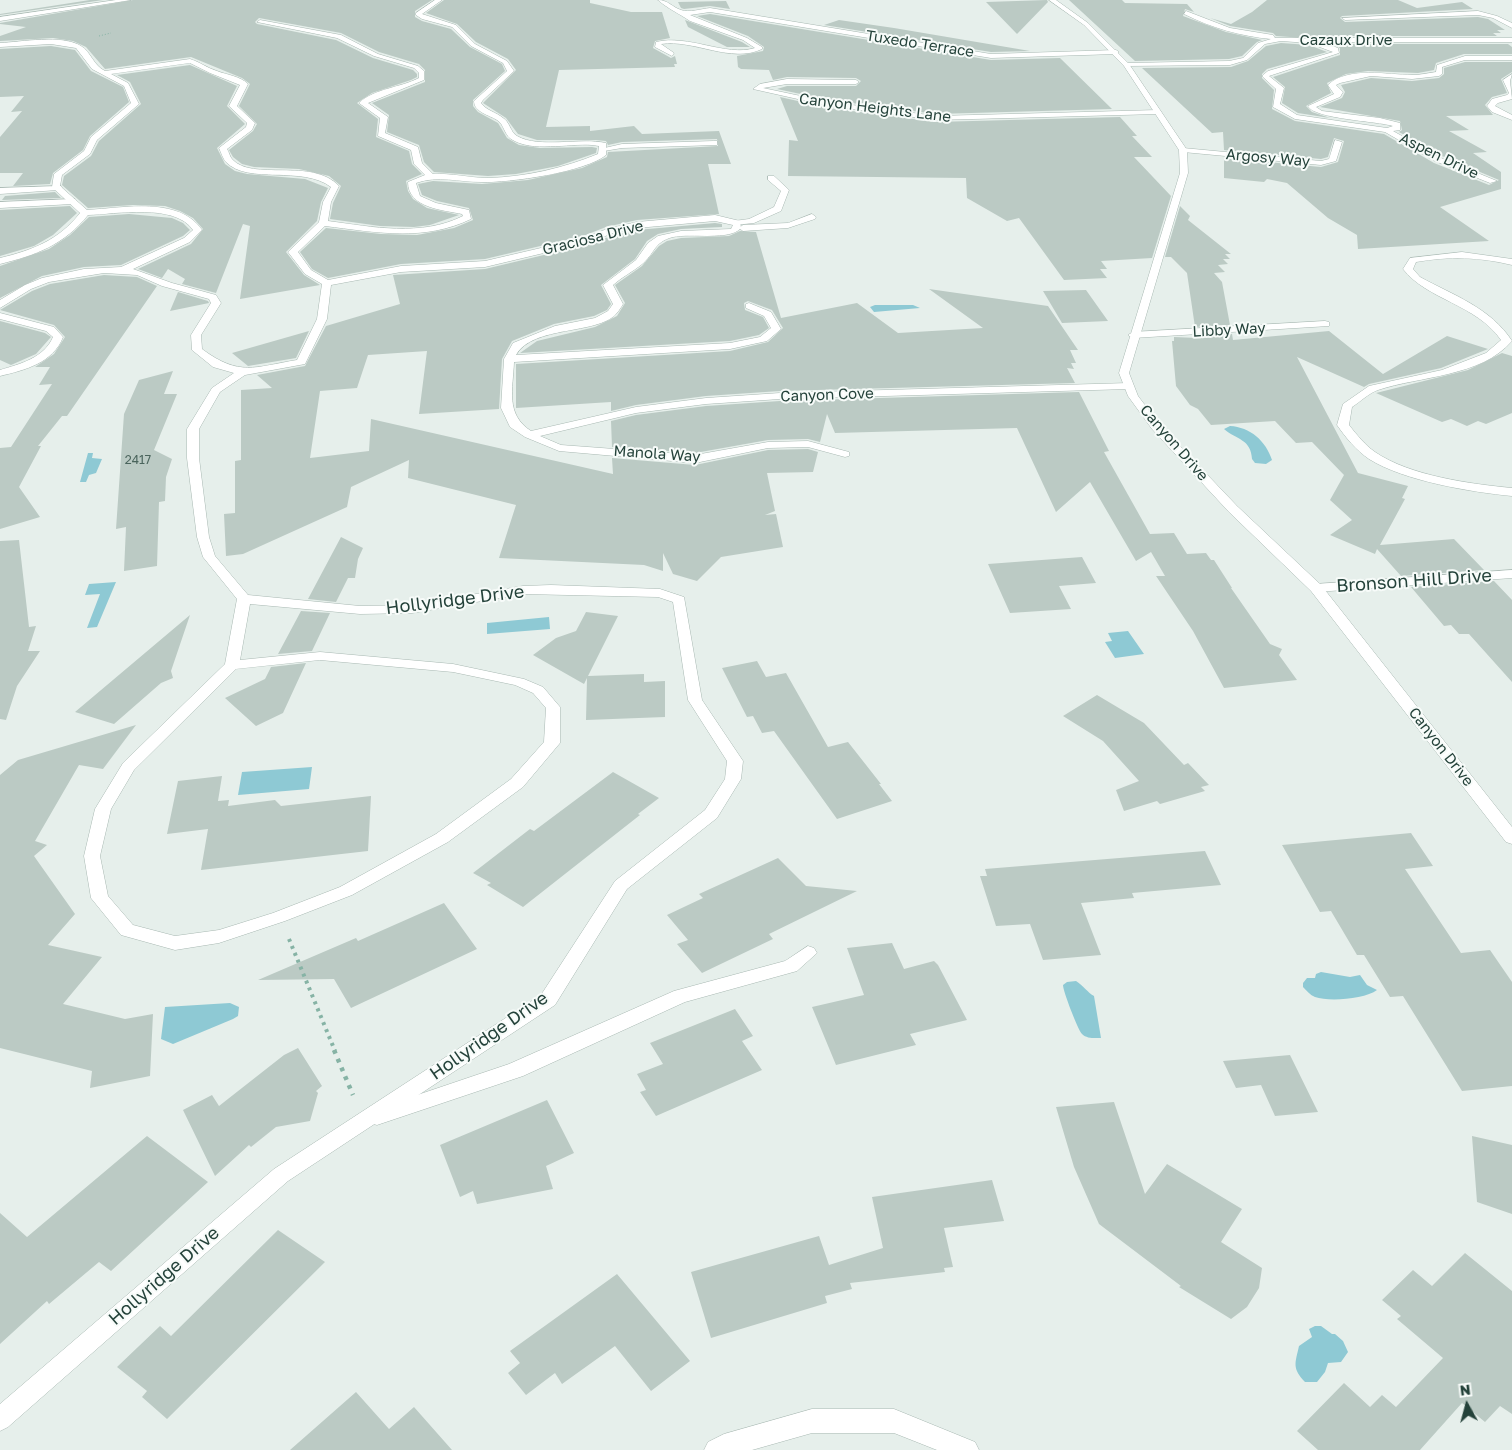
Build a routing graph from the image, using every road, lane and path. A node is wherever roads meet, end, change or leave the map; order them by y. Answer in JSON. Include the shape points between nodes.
{"nodes":[{"id":1,"x":128,"y":0,"type":"edge"},
{"id":2,"x":439,"y":0,"type":"edge"},
{"id":3,"x":661,"y":0,"type":"edge"},
{"id":4,"x":1052,"y":0,"type":"edge"},
{"id":5,"x":103,"y":2,"type":"edge"},
{"id":6,"x":687,"y":13,"type":"junction"},
{"id":7,"x":1186,"y":13,"type":"dead end"},
{"id":8,"x":1345,"y":18,"type":"dead end"},
{"id":9,"x":0,"y":19,"type":"edge"},
{"id":10,"x":260,"y":22,"type":"dead end"},
{"id":11,"x":1512,"y":26,"type":"edge"},
{"id":12,"x":1305,"y":40,"type":"junction"},
{"id":13,"x":1512,"y":40,"type":"edge"},
{"id":14,"x":0,"y":45,"type":"edge"},
{"id":15,"x":1116,"y":52,"type":"junction"},
{"id":16,"x":672,"y":54,"type":"dead end"},
{"id":17,"x":1512,"y":58,"type":"edge"},
{"id":18,"x":1127,"y":65,"type":"junction"},
{"id":19,"x":104,"y":73,"type":"junction"},
{"id":20,"x":1512,"y":76,"type":"edge"},
{"id":21,"x":856,"y":82,"type":"dead end"},
{"id":22,"x":1512,"y":94,"type":"edge"},
{"id":23,"x":1158,"y":112,"type":"junction"},
{"id":24,"x":1512,"y":118,"type":"edge"},
{"id":25,"x":1387,"y":130,"type":"junction"},
{"id":26,"x":1338,"y":142,"type":"dead end"},
{"id":27,"x":714,"y":143,"type":"dead end"},
{"id":28,"x":604,"y":149,"type":"junction"},
{"id":29,"x":1183,"y":150,"type":"junction"},
{"id":30,"x":430,"y":176,"type":"junction"},
{"id":31,"x":771,"y":178,"type":"dead end"},
{"id":32,"x":1493,"y":181,"type":"dead end"},
{"id":33,"x":58,"y":188,"type":"junction"},
{"id":34,"x":0,"y":191,"type":"edge"},
{"id":35,"x":72,"y":201,"type":"junction"},
{"id":36,"x":0,"y":205,"type":"edge"},
{"id":37,"x":85,"y":213,"type":"junction"},
{"id":38,"x":812,"y":217,"type":"dead end"},
{"id":39,"x":323,"y":223,"type":"junction"},
{"id":40,"x":737,"y":226,"type":"junction"},
{"id":41,"x":0,"y":261,"type":"edge"},
{"id":42,"x":1512,"y":262,"type":"edge"},
{"id":43,"x":123,"y":270,"type":"junction"},
{"id":44,"x":327,"y":283,"type":"junction"},
{"id":45,"x":0,"y":305,"type":"edge"},
{"id":46,"x":749,"y":306,"type":"dead end"},
{"id":47,"x":0,"y":316,"type":"edge"},
{"id":48,"x":1325,"y":324,"type":"dead end"},
{"id":49,"x":1133,"y":335,"type":"junction"},
{"id":50,"x":509,"y":358,"type":"junction"},
{"id":51,"x":242,"y":372,"type":"junction"},
{"id":52,"x":0,"y":373,"type":"edge"},
{"id":53,"x":1129,"y":386,"type":"junction"},
{"id":54,"x":529,"y":435,"type":"junction"},
{"id":55,"x":844,"y":454,"type":"dead end"},
{"id":56,"x":1512,"y":492,"type":"edge"},
{"id":57,"x":1512,"y":574,"type":"edge"},
{"id":58,"x":1316,"y":588,"type":"junction"},
{"id":59,"x":244,"y":598,"type":"junction"},
{"id":60,"x":232,"y":665,"type":"junction"},
{"id":61,"x":1512,"y":838,"type":"edge"},
{"id":62,"x":279,"y":917,"type":"junction"},
{"id":63,"x":808,"y":953,"type":"dead end"},
{"id":64,"x":364,"y":1121,"type":"junction"},
{"id":65,"x":0,"y":1419,"type":"edge"},
{"id":66,"x":716,"y":1450,"type":"edge"},
{"id":67,"x":967,"y":1450,"type":"edge"}],
"edges":[{"from":1,"to":5,"type":"street"},
{"from":2,"to":28,"type":"street","via":[[418,14],[454,26],[473,45],[505,62],[511,71],[484,94],[477,103],[480,109],[505,122],[515,139],[542,143],[591,141],[603,145]]},
{"from":3,"to":6,"type":"street"},
{"from":4,"to":15,"type":"street","via":[[1086,24]]},
{"from":5,"to":9,"type":"street"},
{"from":6,"to":15,"type":"street","name":"Tuxedo Terrace","via":[[727,11],[991,56]]},
{"from":6,"to":16,"type":"street","via":[[692,20],[745,39],[760,48],[745,52],[684,42],[658,43],[657,46]]},
{"from":7,"to":12,"type":"street","name":"Cazaux Drive","via":[[1216,28],[1238,34]]},
{"from":8,"to":11,"type":"street","via":[[1478,13]]},
{"from":10,"to":30,"type":"street","via":[[339,36],[376,55],[416,66],[422,72],[422,79],[409,87],[370,97],[363,103],[384,117],[381,134],[415,149],[418,164]]},
{"from":12,"to":13,"type":"street","name":"Cazaux Drive"},
{"from":12,"to":18,"type":"street","via":[[1261,44],[1246,58],[1230,63]]},
{"from":12,"to":25,"type":"street","via":[[1336,49],[1336,53],[1265,76],[1280,88],[1276,105],[1295,117]]},
{"from":14,"to":19,"type":"street","via":[[57,43],[74,46],[80,48],[86,60]]},
{"from":15,"to":18,"type":"street"},
{"from":17,"to":25,"type":"street","via":[[1447,61],[1440,66],[1439,74],[1427,76],[1377,74],[1338,81],[1332,85],[1338,92],[1337,96],[1312,106],[1320,113],[1397,125],[1397,128]]},
{"from":18,"to":23,"type":"street"},
{"from":19,"to":33,"type":"street","via":[[125,82],[132,89],[136,104],[94,139],[87,152],[58,174]]},
{"from":19,"to":39,"type":"street","via":[[190,61],[240,81],[244,84],[233,106],[251,123],[223,148],[228,162],[262,172],[330,179],[335,186],[327,202]]},
{"from":20,"to":22,"type":"street","via":[[1506,80]]},
{"from":21,"to":23,"type":"street","name":"Canyon Heights Lane","via":[[789,82],[761,85],[757,90],[786,98],[936,118]]},
{"from":22,"to":24,"type":"street","via":[[1491,106]]},
{"from":23,"to":29,"type":"street"},
{"from":25,"to":32,"type":"street","name":"Aspen Drive","via":[[1404,142],[1468,173]]},
{"from":26,"to":29,"type":"street","name":"Argosy Way","via":[[1332,161],[1321,163]]},
{"from":27,"to":28,"type":"street"},
{"from":28,"to":30,"type":"street","via":[[602,155],[590,161],[514,178],[490,180]]},
{"from":29,"to":49,"type":"street","name":"Canyon Drive","via":[[1184,173]]},
{"from":30,"to":39,"type":"street","via":[[412,182],[417,198],[433,205],[458,208],[468,217],[457,224],[407,231]]},
{"from":31,"to":40,"type":"street","via":[[785,190],[778,209]]},
{"from":33,"to":34,"type":"street"},
{"from":33,"to":35,"type":"street"},
{"from":35,"to":36,"type":"street"},
{"from":35,"to":37,"type":"street"},
{"from":37,"to":41,"type":"street","via":[[75,227],[50,246]]},
{"from":37,"to":43,"type":"street","via":[[170,212],[185,215],[196,223],[198,230],[187,240]]},
{"from":38,"to":40,"type":"street","via":[[804,222],[774,226]]},
{"from":39,"to":44,"type":"street","via":[[293,252],[308,272]]},
{"from":40,"to":44,"type":"street","name":"Graciosa Drive","via":[[715,218],[637,225],[503,261],[401,269]]},
{"from":40,"to":50,"type":"street","name":"Graciosa Drive","via":[[733,231],[661,238],[650,245],[647,256],[617,275],[608,285],[618,304],[612,312],[598,320],[559,328],[532,338],[517,345]]},
{"from":42,"to":56,"type":"street","via":[[1461,253],[1413,260],[1408,270],[1417,279],[1487,318],[1507,341],[1490,355],[1445,372],[1373,388],[1347,406],[1343,425],[1358,445],[1378,459],[1423,475]]},
{"from":43,"to":45,"type":"street","via":[[94,271],[44,281]]},
{"from":43,"to":51,"type":"street","via":[[140,272],[162,283],[213,296],[216,303],[196,336],[197,350],[217,365]]},
{"from":44,"to":51,"type":"street","via":[[322,319],[301,362]]},
{"from":46,"to":50,"type":"street","via":[[768,314],[776,329],[763,339],[730,346],[651,352]]},
{"from":47,"to":52,"type":"street","via":[[50,329],[58,337],[56,345],[43,356]]},
{"from":48,"to":49,"type":"street","name":"Libby Way"},
{"from":49,"to":53,"type":"street","name":"Canyon Drive","via":[[1124,373]]},
{"from":50,"to":54,"type":"street","via":[[507,408],[514,425]]},
{"from":51,"to":59,"type":"street","via":[[216,390],[193,429],[193,458],[203,537],[209,557]]},
{"from":53,"to":54,"type":"street","name":"Canyon Cove","via":[[706,401],[636,410]]},
{"from":53,"to":58,"type":"street","name":"Canyon Drive","via":[[1156,426],[1233,509]]},
{"from":54,"to":55,"type":"street","name":"Manola Way","via":[[559,448],[695,459],[768,445],[808,444]]},
{"from":57,"to":58,"type":"street","name":"Bronson Hill Drive"},
{"from":58,"to":61,"type":"street","name":"Canyon Drive"},
{"from":59,"to":60,"type":"street"},
{"from":59,"to":64,"type":"street","name":"Hollyridge Drive","via":[[360,610],[412,608],[524,590],[660,592],[679,600],[695,700],[735,761],[733,779],[711,814],[621,885],[548,1000]]},
{"from":60,"to":62,"type":"street","via":[[128,767],[103,809],[92,856],[100,898],[127,930],[175,943],[219,936]]},
{"from":60,"to":62,"type":"street","via":[[320,656],[453,668],[519,682],[538,690],[553,707],[552,743],[517,783],[442,838],[346,890]]},
{"from":62,"to":64,"type":"path"},
{"from":63,"to":64,"type":"street","via":[[791,966],[680,996],[516,1070]]},
{"from":64,"to":65,"type":"street","name":"Hollyridge Drive","via":[[281,1174]]},
{"from":66,"to":67,"type":"street","via":[[812,1421],[894,1421]]}]}
